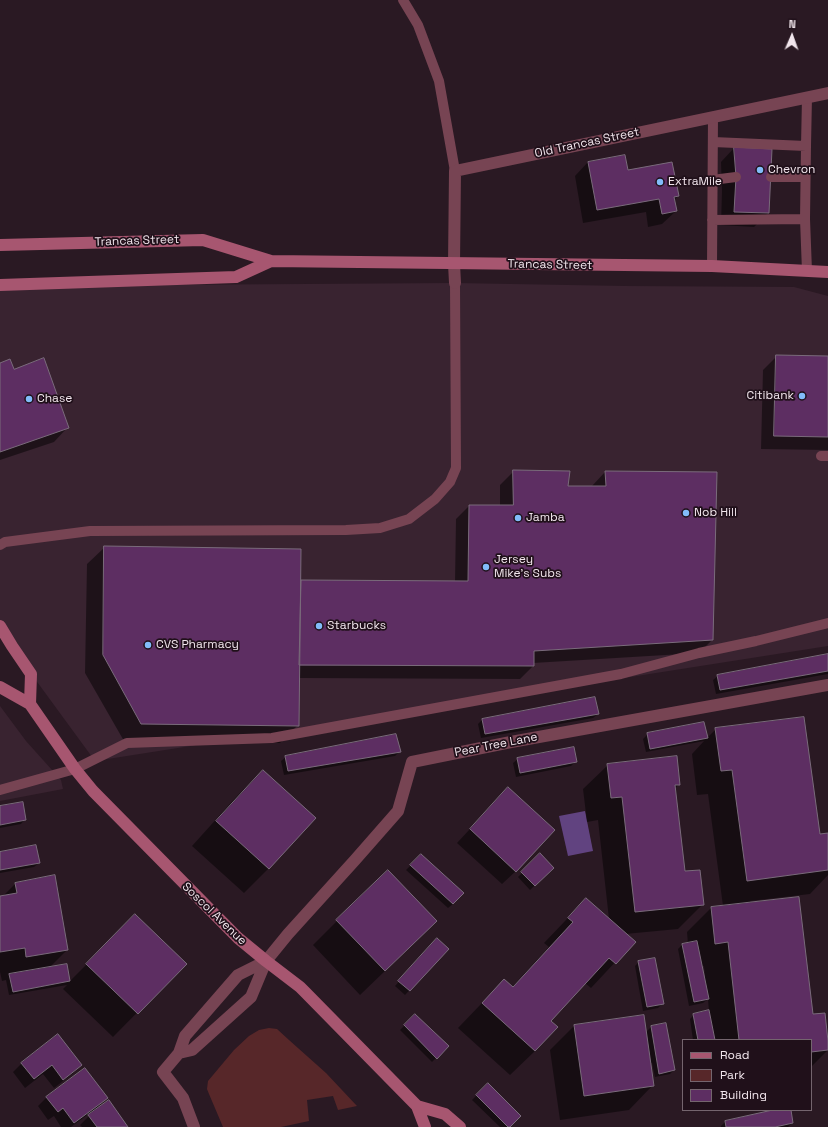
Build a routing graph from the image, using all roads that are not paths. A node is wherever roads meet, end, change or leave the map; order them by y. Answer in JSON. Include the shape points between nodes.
{"nodes":[{"id":1,"x":403,"y":0,"type":"edge"},
{"id":2,"x":828,"y":93,"type":"edge"},
{"id":3,"x":807,"y":97,"type":"junction"},
{"id":4,"x":713,"y":117,"type":"junction"},
{"id":5,"x":713,"y":142,"type":"junction"},
{"id":6,"x":806,"y":146,"type":"junction"},
{"id":7,"x":455,"y":171,"type":"junction"},
{"id":8,"x":736,"y":177,"type":"dead end"},
{"id":9,"x":771,"y":177,"type":"dead end"},
{"id":10,"x":805,"y":178,"type":"junction"},
{"id":11,"x":712,"y":180,"type":"junction"},
{"id":12,"x":805,"y":219,"type":"junction"},
{"id":13,"x":712,"y":220,"type":"junction"},
{"id":14,"x":0,"y":245,"type":"edge"},
{"id":15,"x":271,"y":261,"type":"junction"},
{"id":16,"x":454,"y":264,"type":"junction"},
{"id":17,"x":712,"y":266,"type":"junction"},
{"id":18,"x":807,"y":271,"type":"junction"},
{"id":19,"x":828,"y":272,"type":"edge"},
{"id":20,"x":455,"y":283,"type":"joint"},
{"id":21,"x":1,"y":285,"type":"edge"},
{"id":22,"x":0,"y":545,"type":"edge"},
{"id":23,"x":828,"y":623,"type":"edge"},
{"id":24,"x":0,"y":626,"type":"edge"},
{"id":25,"x":6,"y":646,"type":"edge"},
{"id":26,"x":828,"y":685,"type":"edge"},
{"id":27,"x":0,"y":687,"type":"edge"},
{"id":28,"x":30,"y":704,"type":"junction"},
{"id":29,"x":75,"y":769,"type":"junction"},
{"id":30,"x":0,"y":790,"type":"edge"},
{"id":31,"x":266,"y":962,"type":"junction"},
{"id":32,"x":179,"y":1053,"type":"junction"},
{"id":33,"x":417,"y":1106,"type":"junction"},
{"id":34,"x":194,"y":1127,"type":"edge"},
{"id":35,"x":425,"y":1127,"type":"edge"},
{"id":36,"x":460,"y":1127,"type":"edge"}],
"edges":[{"from":1,"to":7,"type":"lane","via":[[418,25],[439,81]]},
{"from":2,"to":3,"type":"street","name":"Old Trancas Street"},
{"from":3,"to":4,"type":"street","name":"Old Trancas Street"},
{"from":3,"to":6,"type":"lane"},
{"from":4,"to":5,"type":"lane"},
{"from":4,"to":7,"type":"street","name":"Old Trancas Street"},
{"from":5,"to":6,"type":"lane"},
{"from":5,"to":11,"type":"lane"},
{"from":6,"to":10,"type":"lane"},
{"from":7,"to":16,"type":"street"},
{"from":8,"to":11,"type":"lane"},
{"from":9,"to":10,"type":"lane"},
{"from":10,"to":12,"type":"lane"},
{"from":11,"to":13,"type":"lane"},
{"from":12,"to":13,"type":"lane"},
{"from":12,"to":18,"type":"lane"},
{"from":13,"to":17,"type":"lane"},
{"from":14,"to":15,"type":"main road","name":"Trancas Street","via":[[203,240]]},
{"from":15,"to":16,"type":"main road","name":"Trancas Street"},
{"from":15,"to":21,"type":"main road","name":"Trancas Street","via":[[236,277]]},
{"from":16,"to":17,"type":"main road","name":"Trancas Street"},
{"from":16,"to":20,"type":"street"},
{"from":17,"to":18,"type":"main road","name":"Trancas Street"},
{"from":18,"to":19,"type":"main road","name":"Trancas Street"},
{"from":20,"to":22,"type":"lane","via":[[456,468],[450,482],[435,499],[409,519],[380,528],[346,530],[90,531],[6,542]]},
{"from":23,"to":29,"type":"lane","via":[[621,674],[272,738],[127,743]]},
{"from":24,"to":25,"type":"main road"},
{"from":25,"to":28,"type":"main road","via":[[31,674]]},
{"from":26,"to":31,"type":"street","name":"Pear Tree Lane","via":[[412,762],[398,811]]},
{"from":27,"to":28,"type":"main road","name":"Soscol Avenue"},
{"from":28,"to":29,"type":"main road","name":"Soscol Avenue"},
{"from":29,"to":30,"type":"lane"},
{"from":29,"to":31,"type":"main road","name":"Soscol Avenue","via":[[101,800],[171,871],[238,938]]},
{"from":31,"to":32,"type":"street","name":"Pear Tree Lane","via":[[238,975],[185,1036]]},
{"from":31,"to":32,"type":"street","name":"Pear Tree Lane","via":[[251,997],[192,1050]]},
{"from":31,"to":33,"type":"main road","name":"Soscol Avenue","via":[[300,987]]},
{"from":32,"to":34,"type":"street","name":"Pear Tree Lane","via":[[163,1072],[183,1098]]},
{"from":33,"to":35,"type":"main road","name":"Soscol Avenue"},
{"from":33,"to":36,"type":"main road","name":"Soscol Avenue","via":[[445,1114]]}]}
